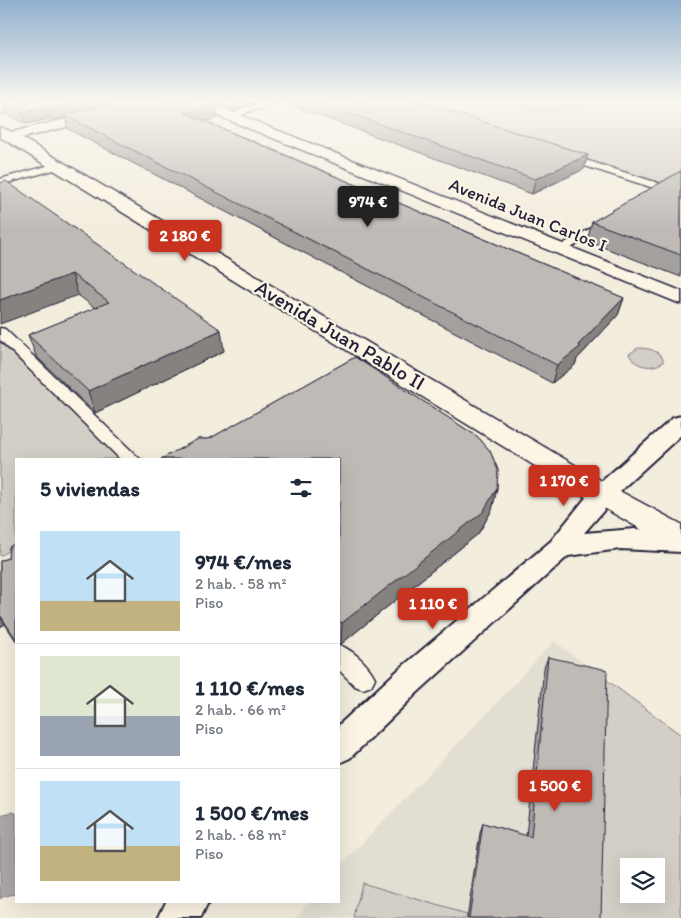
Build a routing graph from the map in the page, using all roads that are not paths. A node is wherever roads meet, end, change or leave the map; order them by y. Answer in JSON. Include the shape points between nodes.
{"nodes":[{"id":1,"x":21,"y":144,"type":"edge"},
{"id":2,"x":299,"y":144,"type":"edge"},
{"id":3,"x":551,"y":152,"type":"edge"},
{"id":4,"x":58,"y":166,"type":"junction"},
{"id":5,"x":0,"y":182,"type":"edge"},
{"id":6,"x":649,"y":198,"type":"edge"},
{"id":7,"x":623,"y":213,"type":"edge"},
{"id":8,"x":560,"y":249,"type":"junction"},
{"id":9,"x":681,"y":298,"type":"edge"},
{"id":10,"x":0,"y":332,"type":"edge"},
{"id":11,"x":681,"y":422,"type":"edge"},
{"id":12,"x":130,"y":458,"type":"edge"},
{"id":13,"x":602,"y":494,"type":"junction"},
{"id":14,"x":681,"y":538,"type":"edge"},
{"id":15,"x":681,"y":542,"type":"edge"},
{"id":16,"x":560,"y":548,"type":"junction"},
{"id":17,"x":340,"y":656,"type":"edge"},
{"id":18,"x":363,"y":678,"type":"dead end"},
{"id":19,"x":340,"y":746,"type":"edge"},
{"id":20,"x":188,"y":903,"type":"edge"},
{"id":21,"x":177,"y":918,"type":"edge"}],
"edges":[{"from":1,"to":4,"type":"street","name":"Avenida Juan Pablo II"},
{"from":2,"to":8,"type":"street","name":"Avenida Juan Carlos I"},
{"from":3,"to":6,"type":"street","via":[[670,186]]},
{"from":4,"to":5,"type":"street"},
{"from":4,"to":13,"type":"street","name":"Avenida Juan Pablo II","via":[[367,362]]},
{"from":7,"to":8,"type":"street"},
{"from":8,"to":9,"type":"street","name":"Avenida Juan Carlos I"},
{"from":10,"to":12,"type":"street"},
{"from":11,"to":13,"type":"street"},
{"from":13,"to":14,"type":"street","name":"Avenida Juan Pablo II"},
{"from":13,"to":16,"type":"street"},
{"from":15,"to":16,"type":"street","via":[[634,538],[581,542]]},
{"from":16,"to":19,"type":"street","via":[[407,682]]},
{"from":17,"to":18,"type":"street"},
{"from":20,"to":21,"type":"street"}]}
